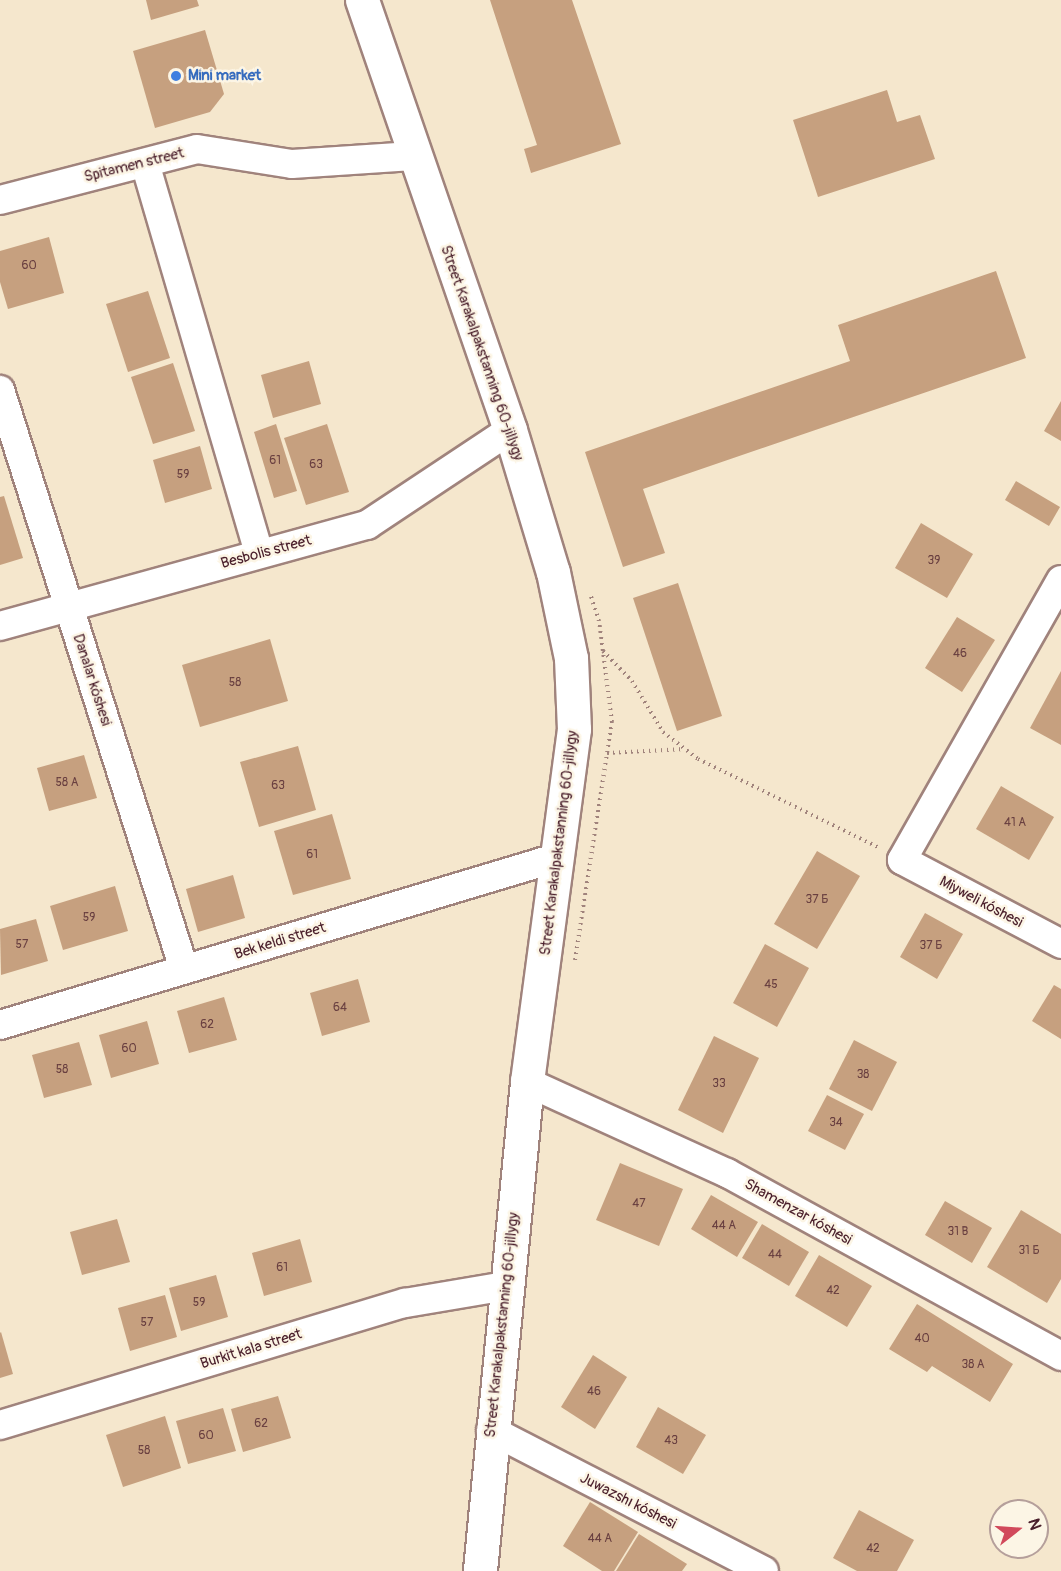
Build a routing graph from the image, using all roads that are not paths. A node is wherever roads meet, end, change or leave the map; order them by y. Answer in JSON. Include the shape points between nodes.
{"nodes":[{"id":1,"x":362,"y":0,"type":"edge"},
{"id":2,"x":413,"y":156,"type":"junction"},
{"id":3,"x":145,"y":163,"type":"junction"},
{"id":4,"x":0,"y":200,"type":"edge"},
{"id":5,"x":0,"y":390,"type":"edge"},
{"id":6,"x":510,"y":430,"type":"junction"},
{"id":7,"x":259,"y":554,"type":"junction"},
{"id":8,"x":1061,"y":580,"type":"edge"},
{"id":9,"x":68,"y":605,"type":"junction"},
{"id":10,"x":0,"y":626,"type":"edge"},
{"id":11,"x":559,"y":857,"type":"junction"},
{"id":12,"x":1061,"y":944,"type":"edge"},
{"id":13,"x":184,"y":969,"type":"junction"},
{"id":14,"x":0,"y":1025,"type":"edge"},
{"id":15,"x":528,"y":1082,"type":"junction"},
{"id":16,"x":505,"y":1286,"type":"junction"},
{"id":17,"x":1061,"y":1356,"type":"edge"},
{"id":18,"x":0,"y":1425,"type":"edge"},
{"id":19,"x":492,"y":1430,"type":"junction"},
{"id":20,"x":480,"y":1571,"type":"edge"},
{"id":21,"x":764,"y":1571,"type":"edge"}],
"edges":[{"from":1,"to":2,"type":"street","name":"Street Karakalpakstanning 60-jillygy"},
{"from":2,"to":3,"type":"street","name":"Spitamen street","via":[[292,164],[197,149]]},
{"from":2,"to":6,"type":"street","name":"Street Karakalpakstanning 60-jillygy"},
{"from":3,"to":4,"type":"street","name":"Spitamen street"},
{"from":3,"to":7,"type":"street"},
{"from":5,"to":9,"type":"street","name":"Danalar kóshesi"},
{"from":6,"to":7,"type":"street","name":"Besbolis street","via":[[367,525]]},
{"from":6,"to":11,"type":"street","name":"Street Karakalpakstanning 60-jillygy","via":[[553,572],[571,658],[574,729]]},
{"from":7,"to":9,"type":"street","name":"Besbolis street"},
{"from":8,"to":12,"type":"street","name":"Miyweli kóshesi","via":[[902,860]]},
{"from":9,"to":10,"type":"street","name":"Besbolis street"},
{"from":9,"to":13,"type":"street","name":"Danalar kóshesi"},
{"from":11,"to":13,"type":"street","name":"Bek keldi street"},
{"from":11,"to":15,"type":"street","name":"Street Karakalpakstanning 60-jillygy"},
{"from":13,"to":14,"type":"street","name":"Bek keldi street"},
{"from":15,"to":16,"type":"street","name":"Street Karakalpakstanning 60-jillygy"},
{"from":15,"to":17,"type":"street","name":"Shamenzar kóshesi","via":[[727,1173]]},
{"from":16,"to":18,"type":"street","name":"Burkit kala street","via":[[405,1303]]},
{"from":16,"to":19,"type":"street","name":"Street Karakalpakstanning 60-jillygy"},
{"from":19,"to":20,"type":"street","name":"Street Karakalpakstanning 60-jillygy"},
{"from":19,"to":21,"type":"street","name":"Juwazshı kóshesi"}]}
